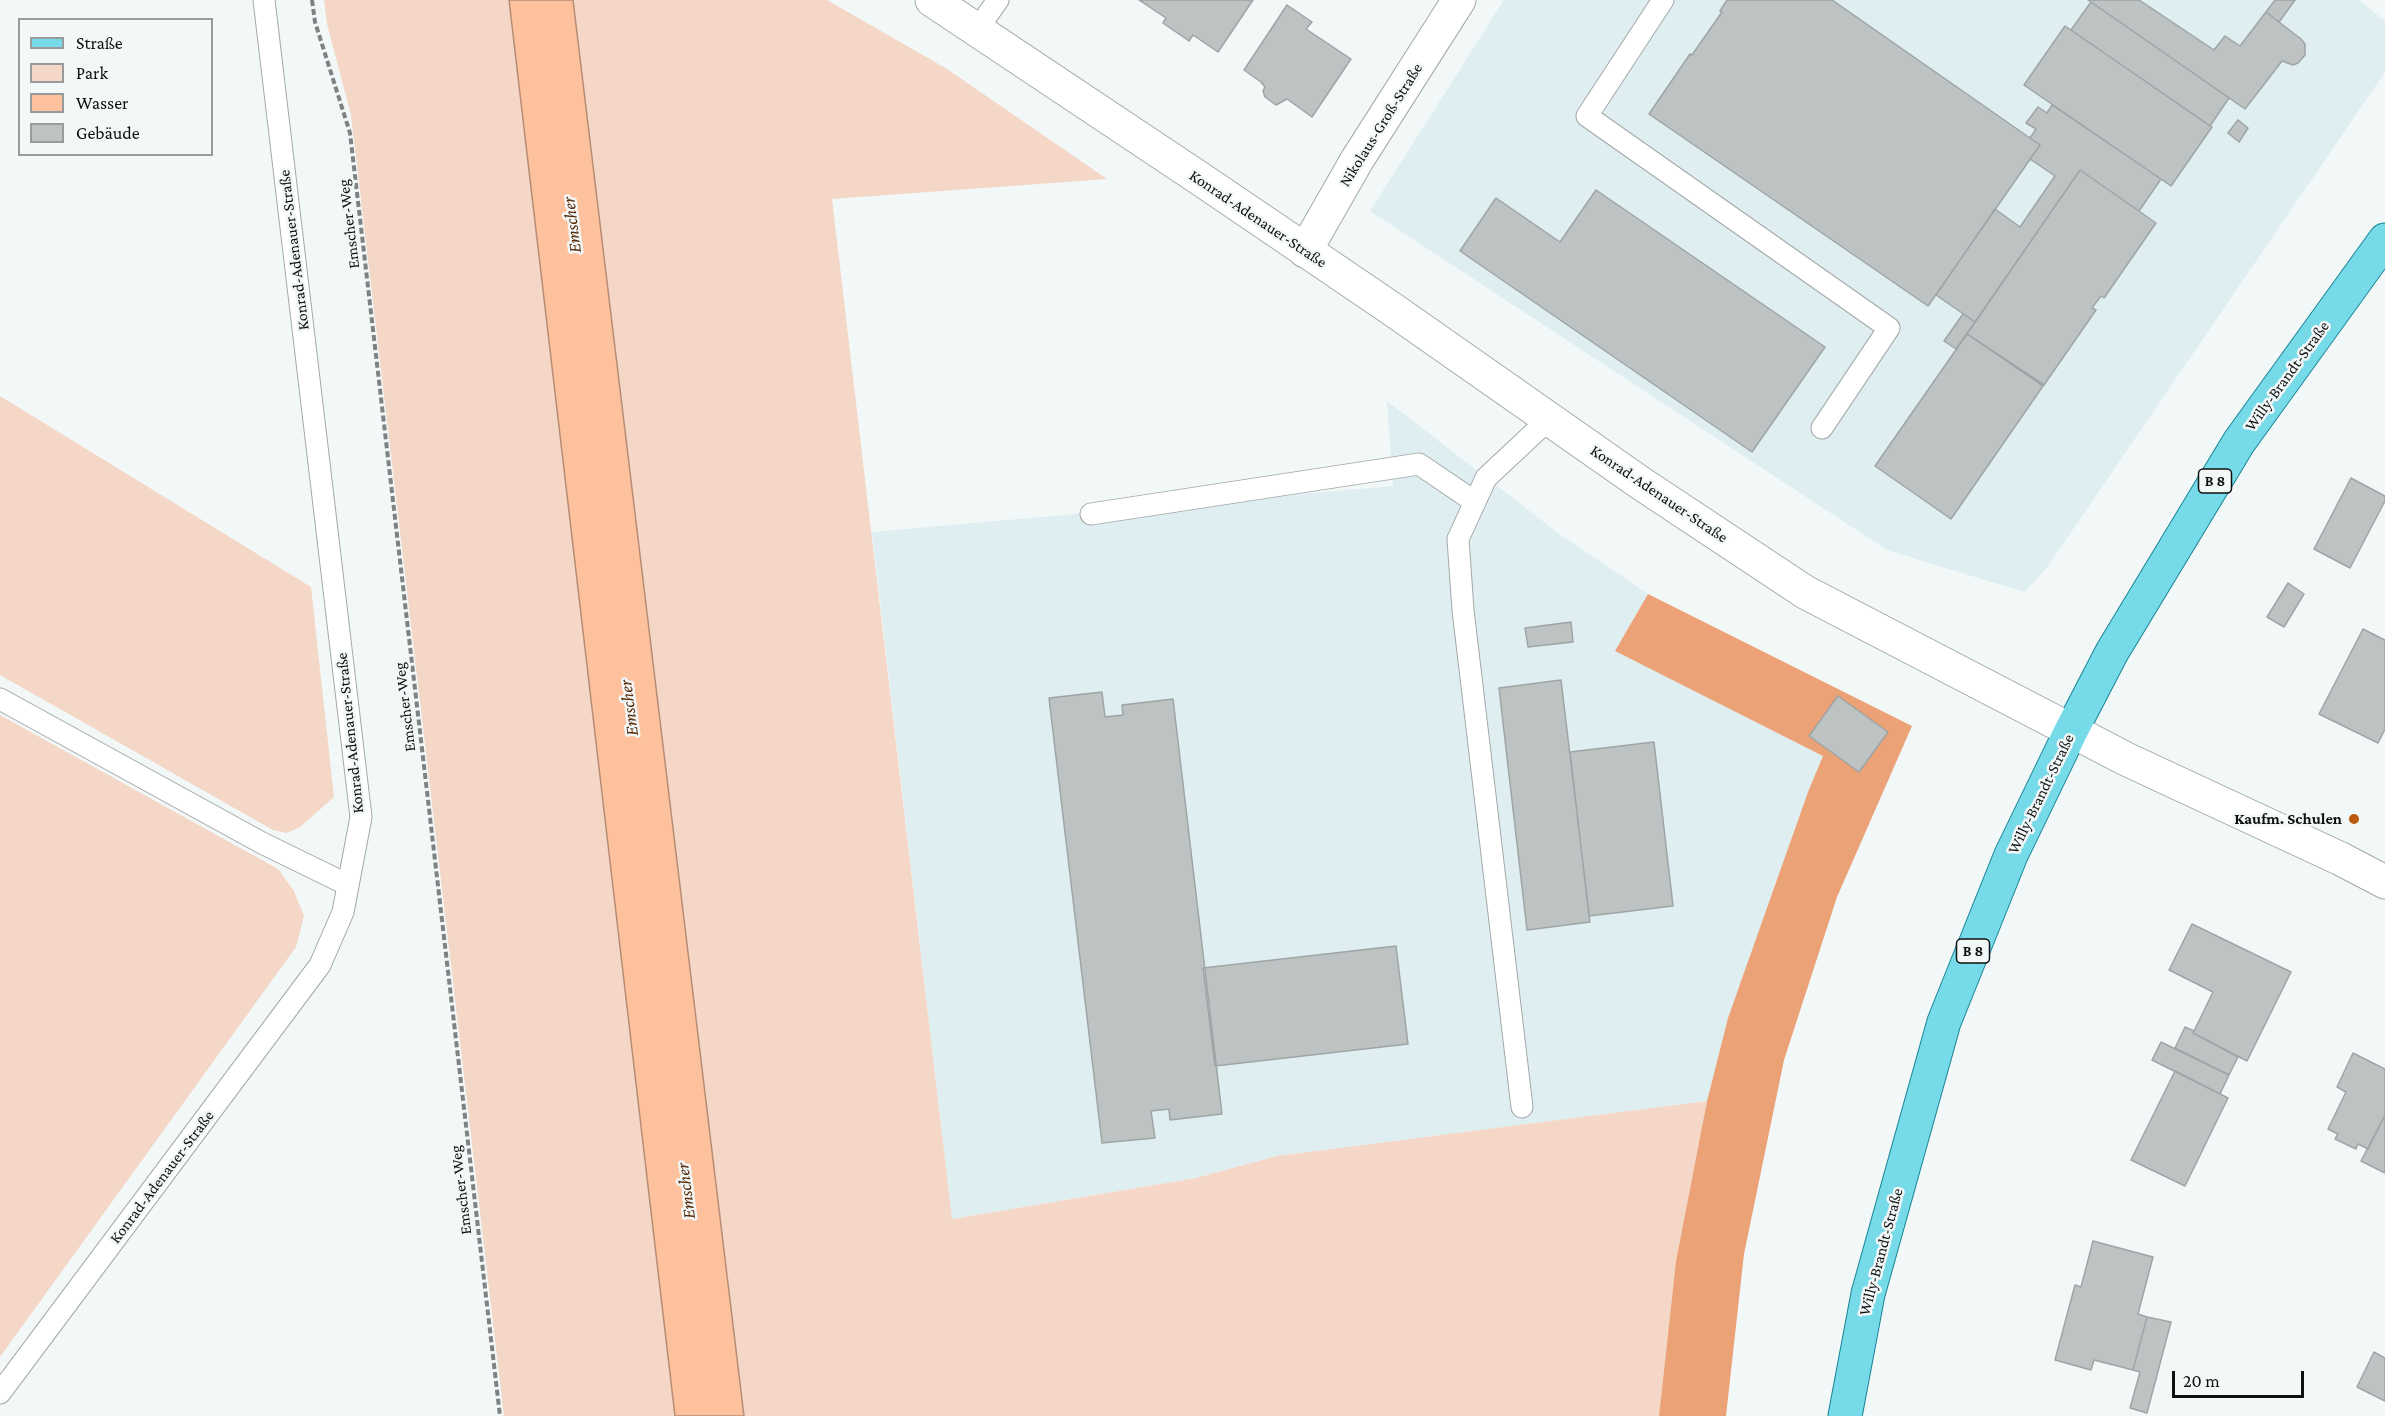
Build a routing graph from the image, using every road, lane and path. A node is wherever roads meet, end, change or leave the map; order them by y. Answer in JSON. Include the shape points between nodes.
{"nodes":[{"id":1,"x":264,"y":0,"type":"edge"},
{"id":2,"x":312,"y":0,"type":"edge"},
{"id":3,"x":932,"y":0,"type":"edge"},
{"id":4,"x":998,"y":0,"type":"edge"},
{"id":5,"x":1459,"y":0,"type":"edge"},
{"id":6,"x":1663,"y":0,"type":"edge"},
{"id":7,"x":976,"y":31,"type":"junction"},
{"id":8,"x":2385,"y":240,"type":"edge"},
{"id":9,"x":1305,"y":251,"type":"junction"},
{"id":10,"x":1549,"y":419,"type":"junction"},
{"id":11,"x":1822,"y":428,"type":"dead end"},
{"id":12,"x":1475,"y":502,"type":"junction"},
{"id":13,"x":1090,"y":514,"type":"dead end"},
{"id":14,"x":0,"y":699,"type":"edge"},
{"id":15,"x":2071,"y":731,"type":"junction"},
{"id":16,"x":2385,"y":882,"type":"edge"},
{"id":17,"x":348,"y":885,"type":"junction"},
{"id":18,"x":1522,"y":1107,"type":"dead end"},
{"id":19,"x":0,"y":1393,"type":"edge"},
{"id":20,"x":500,"y":1416,"type":"edge"},
{"id":21,"x":1845,"y":1416,"type":"edge"}],
"edges":[{"from":1,"to":17,"type":"lane","name":"Konrad-Adenauer-Straße","via":[[361,817]]},
{"from":2,"to":20,"type":"path","name":"Emscher-Weg","via":[[315,22],[350,133]]},
{"from":3,"to":7,"type":"street","name":"Konrad-Adenauer-Straße"},
{"from":4,"to":7,"type":"lane"},
{"from":5,"to":9,"type":"street","name":"Nikolaus-Groß-Straße","via":[[1357,160]]},
{"from":6,"to":11,"type":"lane","via":[[1587,116],[1889,328]]},
{"from":7,"to":9,"type":"street","name":"Konrad-Adenauer-Straße"},
{"from":8,"to":15,"type":"main road","name":"Willy-Brandt-Straße","number":"B 8","via":[[2239,442],[2112,652]]},
{"from":9,"to":10,"type":"street","name":"Konrad-Adenauer-Straße"},
{"from":10,"to":12,"type":"lane","via":[[1486,478]]},
{"from":10,"to":15,"type":"street","name":"Konrad-Adenauer-Straße","via":[[1805,592]]},
{"from":12,"to":13,"type":"lane","via":[[1419,464]]},
{"from":12,"to":18,"type":"lane","via":[[1458,539],[1463,610]]},
{"from":14,"to":17,"type":"lane","via":[[262,843]]},
{"from":15,"to":16,"type":"street","name":"Konrad-Adenauer-Straße"},
{"from":15,"to":21,"type":"main road","name":"Willy-Brandt-Straße","number":"B 8","via":[[2012,855],[1944,1022],[1868,1294]]},
{"from":17,"to":19,"type":"lane","name":"Konrad-Adenauer-Straße","via":[[343,912],[320,965]]}]}
